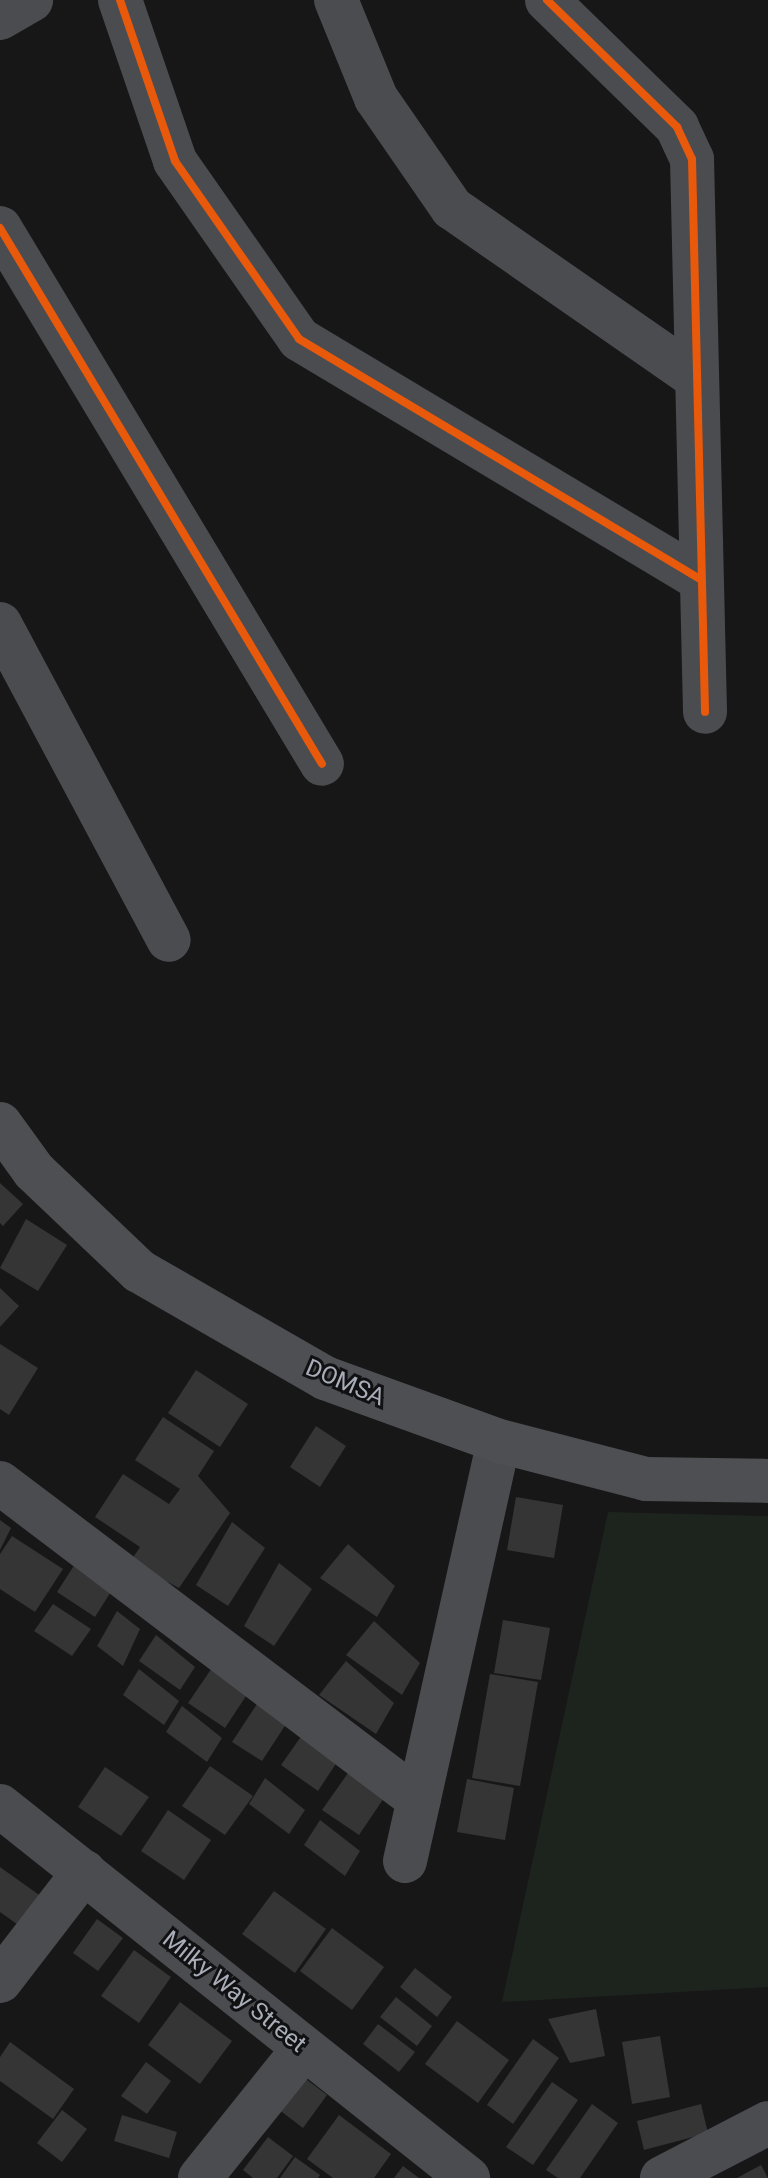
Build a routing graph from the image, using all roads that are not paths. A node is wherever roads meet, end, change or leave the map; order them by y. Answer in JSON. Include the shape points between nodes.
{"nodes":[{"id":1,"x":31,"y":0,"type":"edge"},
{"id":2,"x":120,"y":0,"type":"edge"},
{"id":3,"x":336,"y":0,"type":"edge"},
{"id":4,"x":547,"y":0,"type":"edge"},
{"id":5,"x":0,"y":18,"type":"edge"},
{"id":6,"x":0,"y":228,"type":"edge"},
{"id":7,"x":694,"y":376,"type":"junction"},
{"id":8,"x":700,"y":579,"type":"junction"},
{"id":9,"x":0,"y":624,"type":"edge"},
{"id":10,"x":705,"y":712,"type":"dead end"},
{"id":11,"x":322,"y":764,"type":"dead end"},
{"id":12,"x":169,"y":940,"type":"dead end"},
{"id":13,"x":0,"y":1124,"type":"edge"},
{"id":14,"x":499,"y":1441,"type":"junction"},
{"id":15,"x":768,"y":1481,"type":"edge"},
{"id":16,"x":0,"y":1483,"type":"edge"},
{"id":17,"x":419,"y":1800,"type":"junction"},
{"id":18,"x":0,"y":1806,"type":"edge"},
{"id":19,"x":405,"y":1861,"type":"dead end"},
{"id":20,"x":84,"y":1872,"type":"junction"},
{"id":21,"x":0,"y":1981,"type":"edge"},
{"id":22,"x":304,"y":2048,"type":"junction"},
{"id":23,"x":768,"y":2123,"type":"edge"},
{"id":24,"x":200,"y":2178,"type":"edge"},
{"id":25,"x":468,"y":2178,"type":"edge"},
{"id":26,"x":662,"y":2178,"type":"edge"}],
"edges":[{"from":1,"to":5,"type":"street"},
{"from":2,"to":8,"type":"street","via":[[175,161],[299,339]]},
{"from":3,"to":7,"type":"street","via":[[376,98],[452,208]]},
{"from":4,"to":7,"type":"street","via":[[677,127],[692,159]]},
{"from":6,"to":11,"type":"street"},
{"from":7,"to":8,"type":"street"},
{"from":8,"to":10,"type":"street"},
{"from":9,"to":12,"type":"street"},
{"from":13,"to":14,"type":"main road","name":"DOMSA","via":[[34,1171],[139,1271],[325,1378]]},
{"from":14,"to":15,"type":"main road","name":"DOMSA","via":[[646,1479]]},
{"from":14,"to":17,"type":"street"},
{"from":16,"to":17,"type":"street"},
{"from":17,"to":19,"type":"street"},
{"from":18,"to":20,"type":"street","name":"Milky Way Street"},
{"from":20,"to":21,"type":"street"},
{"from":20,"to":22,"type":"street","name":"Milky Way Street"},
{"from":22,"to":24,"type":"street"},
{"from":22,"to":25,"type":"street","name":"Milky Way Street"},
{"from":23,"to":26,"type":"street"}]}
